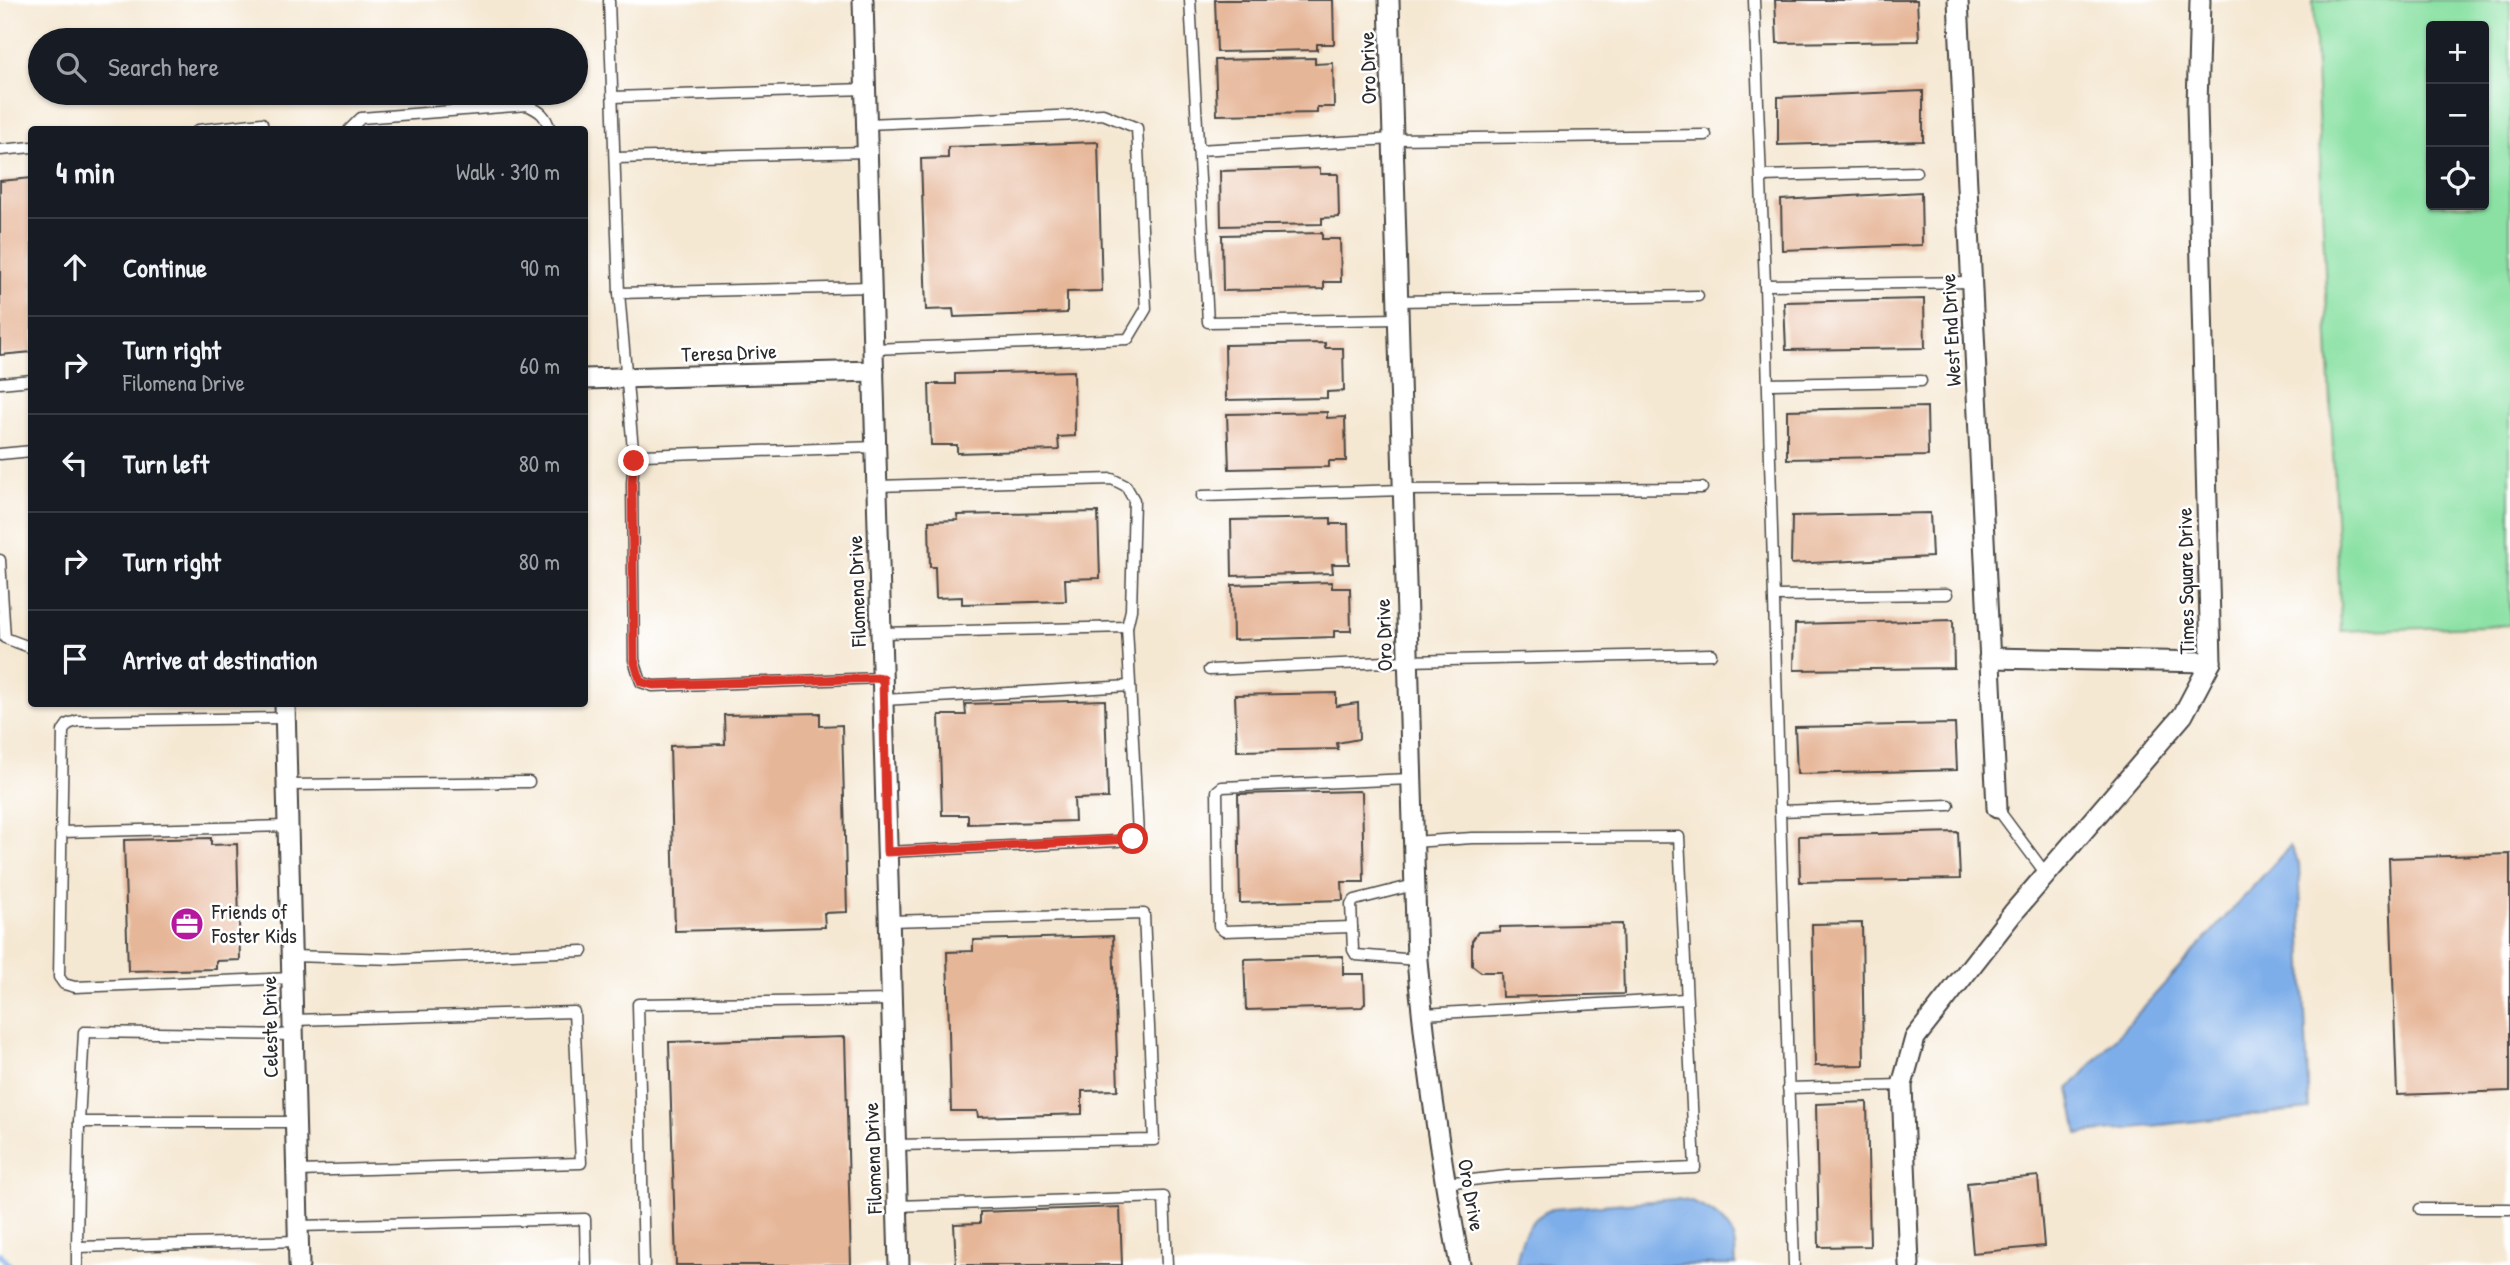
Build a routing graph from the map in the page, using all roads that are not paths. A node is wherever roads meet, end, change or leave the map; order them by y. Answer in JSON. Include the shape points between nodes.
{"nodes":[{"id":1,"x":609,"y":0,"type":"edge"},
{"id":2,"x":863,"y":0,"type":"edge"},
{"id":3,"x":1190,"y":0,"type":"edge"},
{"id":4,"x":1389,"y":0,"type":"edge"},
{"id":5,"x":1754,"y":0,"type":"edge"},
{"id":6,"x":1958,"y":0,"type":"edge"},
{"id":7,"x":2200,"y":0,"type":"edge"},
{"id":8,"x":866,"y":89,"type":"junction"},
{"id":9,"x":613,"y":97,"type":"junction"},
{"id":10,"x":527,"y":105,"type":"edge"},
{"id":11,"x":527,"y":105,"type":"edge"},
{"id":12,"x":867,"y":124,"type":"junction"},
{"id":13,"x":235,"y":126,"type":"edge"},
{"id":14,"x":262,"y":126,"type":"edge"},
{"id":15,"x":353,"y":126,"type":"edge"},
{"id":16,"x":549,"y":126,"type":"edge"},
{"id":17,"x":1706,"y":135,"type":"dead end"},
{"id":18,"x":1393,"y":139,"type":"junction"},
{"id":19,"x":28,"y":147,"type":"edge"},
{"id":20,"x":0,"y":150,"type":"edge"},
{"id":21,"x":1198,"y":150,"type":"junction"},
{"id":22,"x":868,"y":152,"type":"junction"},
{"id":23,"x":615,"y":158,"type":"junction"},
{"id":24,"x":1916,"y":172,"type":"dead end"},
{"id":25,"x":1762,"y":176,"type":"junction"},
{"id":26,"x":1971,"y":282,"type":"junction"},
{"id":27,"x":1765,"y":285,"type":"junction"},
{"id":28,"x":872,"y":287,"type":"junction"},
{"id":29,"x":619,"y":293,"type":"junction"},
{"id":30,"x":1698,"y":296,"type":"dead end"},
{"id":31,"x":1398,"y":310,"type":"junction"},
{"id":32,"x":873,"y":349,"type":"junction"},
{"id":33,"x":874,"y":371,"type":"junction"},
{"id":34,"x":626,"y":378,"type":"junction"},
{"id":35,"x":588,"y":379,"type":"edge"},
{"id":36,"x":28,"y":380,"type":"edge"},
{"id":37,"x":1921,"y":381,"type":"dead end"},
{"id":38,"x":0,"y":383,"type":"edge"},
{"id":39,"x":1769,"y":384,"type":"junction"},
{"id":40,"x":876,"y":447,"type":"junction"},
{"id":41,"x":28,"y":451,"type":"edge"},
{"id":42,"x":0,"y":454,"type":"edge"},
{"id":43,"x":634,"y":461,"type":"junction"},
{"id":44,"x":877,"y":486,"type":"junction"},
{"id":45,"x":1702,"y":488,"type":"dead end"},
{"id":46,"x":1403,"y":489,"type":"junction"},
{"id":47,"x":1202,"y":496,"type":"dead end"},
{"id":48,"x":0,"y":560,"type":"edge"},
{"id":49,"x":1947,"y":594,"type":"dead end"},
{"id":50,"x":1774,"y":596,"type":"junction"},
{"id":51,"x":1127,"y":627,"type":"junction"},
{"id":52,"x":881,"y":633,"type":"junction"},
{"id":53,"x":28,"y":647,"type":"edge"},
{"id":54,"x":1711,"y":654,"type":"dead end"},
{"id":55,"x":1989,"y":658,"type":"junction"},
{"id":56,"x":1408,"y":661,"type":"junction"},
{"id":57,"x":2211,"y":662,"type":"junction"},
{"id":58,"x":1209,"y":670,"type":"dead end"},
{"id":59,"x":883,"y":678,"type":"junction"},
{"id":60,"x":1130,"y":685,"type":"junction"},
{"id":61,"x":883,"y":700,"type":"junction"},
{"id":62,"x":285,"y":711,"type":"edge"},
{"id":63,"x":1411,"y":779,"type":"junction"},
{"id":64,"x":529,"y":782,"type":"dead end"},
{"id":65,"x":287,"y":785,"type":"junction"},
{"id":66,"x":1949,"y":805,"type":"dead end"},
{"id":67,"x":1997,"y":808,"type":"joint"},
{"id":68,"x":1780,"y":811,"type":"junction"},
{"id":69,"x":288,"y":826,"type":"junction"},
{"id":70,"x":61,"y":832,"type":"junction"},
{"id":71,"x":1413,"y":842,"type":"junction"},
{"id":72,"x":887,"y":852,"type":"junction"},
{"id":73,"x":2046,"y":874,"type":"junction"},
{"id":74,"x":1414,"y":885,"type":"junction"},
{"id":75,"x":889,"y":921,"type":"junction"},
{"id":76,"x":1352,"y":927,"type":"junction"},
{"id":77,"x":583,"y":951,"type":"dead end"},
{"id":78,"x":291,"y":956,"type":"junction"},
{"id":79,"x":1417,"y":960,"type":"junction"},
{"id":80,"x":292,"y":978,"type":"junction"},
{"id":81,"x":1685,"y":999,"type":"junction"},
{"id":82,"x":891,"y":1000,"type":"junction"},
{"id":83,"x":1423,"y":1014,"type":"junction"},
{"id":84,"x":293,"y":1028,"type":"junction"},
{"id":85,"x":1902,"y":1085,"type":"junction"},
{"id":86,"x":1788,"y":1088,"type":"junction"},
{"id":87,"x":79,"y":1122,"type":"junction"},
{"id":88,"x":296,"y":1122,"type":"junction"},
{"id":89,"x":895,"y":1145,"type":"junction"},
{"id":90,"x":297,"y":1171,"type":"junction"},
{"id":91,"x":1445,"y":1184,"type":"junction"},
{"id":92,"x":897,"y":1206,"type":"junction"},
{"id":93,"x":2420,"y":1209,"type":"dead end"},
{"id":94,"x":2510,"y":1209,"type":"edge"},
{"id":95,"x":299,"y":1233,"type":"junction"},
{"id":96,"x":78,"y":1247,"type":"junction"},
{"id":97,"x":78,"y":1265,"type":"edge"},
{"id":98,"x":299,"y":1265,"type":"edge"},
{"id":99,"x":586,"y":1265,"type":"edge"},
{"id":100,"x":644,"y":1265,"type":"edge"},
{"id":101,"x":899,"y":1265,"type":"edge"},
{"id":102,"x":1167,"y":1265,"type":"edge"},
{"id":103,"x":1460,"y":1265,"type":"edge"},
{"id":104,"x":1794,"y":1265,"type":"edge"},
{"id":105,"x":1909,"y":1265,"type":"edge"}],
"edges":[{"from":1,"to":9,"type":"lane"},
{"from":2,"to":8,"type":"street","name":"Filomena Drive"},
{"from":3,"to":21,"type":"lane"},
{"from":4,"to":18,"type":"street","name":"Oro Drive"},
{"from":5,"to":25,"type":"lane"},
{"from":6,"to":26,"type":"street","name":"West End Drive"},
{"from":7,"to":57,"type":"street","name":"Times Square Drive","via":[[2197,105]]},
{"from":8,"to":9,"type":"lane"},
{"from":8,"to":12,"type":"street","name":"Filomena Drive"},
{"from":9,"to":23,"type":"lane"},
{"from":10,"to":16,"type":"lane","via":[[541,112]]},
{"from":11,"to":15,"type":"lane","via":[[361,118]]},
{"from":12,"to":22,"type":"street","name":"Filomena Drive"},
{"from":12,"to":32,"type":"lane","via":[[1103,114],[1137,128],[1146,309],[1128,339]]},
{"from":13,"to":14,"type":"lane"},
{"from":17,"to":18,"type":"lane"},
{"from":18,"to":21,"type":"lane"},
{"from":18,"to":31,"type":"street","name":"Oro Drive"},
{"from":19,"to":20,"type":"lane"},
{"from":21,"to":31,"type":"lane","via":[[1208,322]]},
{"from":22,"to":23,"type":"lane"},
{"from":22,"to":28,"type":"street","name":"Filomena Drive"},
{"from":23,"to":29,"type":"lane"},
{"from":24,"to":25,"type":"lane"},
{"from":25,"to":27,"type":"lane"},
{"from":26,"to":27,"type":"lane"},
{"from":26,"to":55,"type":"street","name":"West End Drive"},
{"from":27,"to":39,"type":"lane"},
{"from":28,"to":29,"type":"lane"},
{"from":28,"to":32,"type":"street","name":"Filomena Drive"},
{"from":29,"to":34,"type":"lane"},
{"from":30,"to":31,"type":"lane"},
{"from":31,"to":46,"type":"street","name":"Oro Drive"},
{"from":32,"to":33,"type":"street","name":"Filomena Drive"},
{"from":33,"to":34,"type":"street","name":"Teresa Drive"},
{"from":33,"to":40,"type":"street","name":"Filomena Drive"},
{"from":34,"to":35,"type":"street","name":"Teresa Drive"},
{"from":34,"to":43,"type":"lane"},
{"from":36,"to":38,"type":"lane"},
{"from":37,"to":39,"type":"lane"},
{"from":39,"to":50,"type":"lane"},
{"from":40,"to":43,"type":"lane","via":[[643,455]]},
{"from":40,"to":44,"type":"street","name":"Filomena Drive"},
{"from":41,"to":42,"type":"lane"},
{"from":43,"to":59,"type":"lane","via":[[634,660],[641,682]]},
{"from":44,"to":51,"type":"lane","via":[[1097,479],[1112,479],[1126,486],[1134,500]]},
{"from":44,"to":52,"type":"street","name":"Filomena Drive"},
{"from":45,"to":46,"type":"lane"},
{"from":46,"to":47,"type":"lane"},
{"from":46,"to":56,"type":"street","name":"Oro Drive"},
{"from":48,"to":53,"type":"lane","via":[[5,638]]},
{"from":49,"to":50,"type":"lane"},
{"from":50,"to":68,"type":"lane"},
{"from":51,"to":52,"type":"lane"},
{"from":51,"to":60,"type":"lane"},
{"from":52,"to":59,"type":"street","name":"Filomena Drive"},
{"from":54,"to":56,"type":"lane"},
{"from":55,"to":57,"type":"street"},
{"from":55,"to":67,"type":"street","name":"West End Drive"},
{"from":56,"to":58,"type":"lane"},
{"from":56,"to":63,"type":"street","name":"Oro Drive"},
{"from":57,"to":73,"type":"street","name":"Times Square Drive","via":[[2183,715]]},
{"from":59,"to":61,"type":"street","name":"Filomena Drive"},
{"from":60,"to":61,"type":"lane"},
{"from":60,"to":72,"type":"lane","via":[[1139,828],[1133,839]]},
{"from":61,"to":72,"type":"street","name":"Filomena Drive"},
{"from":62,"to":65,"type":"street","name":"Celeste Drive"},
{"from":62,"to":70,"type":"lane","via":[[68,724],[63,731]]},
{"from":63,"to":71,"type":"street","name":"Oro Drive"},
{"from":63,"to":76,"type":"lane","via":[[1222,786],[1217,791],[1219,926],[1224,930]]},
{"from":64,"to":65,"type":"lane"},
{"from":65,"to":69,"type":"street","name":"Celeste Drive"},
{"from":66,"to":68,"type":"lane"},
{"from":67,"to":73,"type":"lane"},
{"from":68,"to":86,"type":"lane"},
{"from":69,"to":70,"type":"lane"},
{"from":69,"to":78,"type":"street","name":"Celeste Drive"},
{"from":70,"to":80,"type":"lane","via":[[59,977],[64,984]]},
{"from":71,"to":74,"type":"street","name":"Oro Drive"},
{"from":71,"to":81,"type":"lane","via":[[1679,837]]},
{"from":72,"to":75,"type":"street","name":"Filomena Drive"},
{"from":73,"to":85,"type":"street","name":"Times Square Drive","via":[[1915,1038]]},
{"from":74,"to":76,"type":"lane","via":[[1354,900]]},
{"from":74,"to":79,"type":"street","name":"Oro Drive"},
{"from":75,"to":82,"type":"street","name":"Filomena Drive"},
{"from":75,"to":89,"type":"lane","via":[[1144,914],[1154,1140]]},
{"from":76,"to":79,"type":"lane","via":[[1356,955]]},
{"from":77,"to":78,"type":"lane","via":[[395,959]]},
{"from":78,"to":80,"type":"street","name":"Celeste Drive"},
{"from":79,"to":83,"type":"street","name":"Oro Drive"},
{"from":80,"to":84,"type":"street","name":"Celeste Drive"},
{"from":81,"to":83,"type":"lane"},
{"from":81,"to":91,"type":"lane","via":[[1695,1168],[1507,1176]]},
{"from":82,"to":89,"type":"street","name":"Filomena Drive"},
{"from":82,"to":100,"type":"lane","via":[[638,1004]]},
{"from":83,"to":91,"type":"street","name":"Oro Drive"},
{"from":84,"to":87,"type":"lane","via":[[84,1032]]},
{"from":84,"to":88,"type":"street","name":"Celeste Drive"},
{"from":84,"to":90,"type":"lane","via":[[574,1012],[581,1163]]},
{"from":85,"to":86,"type":"lane"},
{"from":85,"to":105,"type":"street","name":"Times Square Drive"},
{"from":86,"to":104,"type":"lane"},
{"from":87,"to":88,"type":"lane"},
{"from":87,"to":96,"type":"lane"},
{"from":88,"to":90,"type":"street","name":"Celeste Drive"},
{"from":89,"to":92,"type":"street","name":"Filomena Drive"},
{"from":90,"to":95,"type":"street","name":"Celeste Drive"},
{"from":91,"to":103,"type":"street","name":"Oro Drive"},
{"from":92,"to":101,"type":"street","name":"Filomena Drive"},
{"from":92,"to":102,"type":"lane","via":[[1164,1197]]},
{"from":93,"to":94,"type":"lane"},
{"from":95,"to":96,"type":"lane"},
{"from":95,"to":98,"type":"street","name":"Celeste Drive"},
{"from":95,"to":99,"type":"lane","via":[[585,1219]]},
{"from":96,"to":97,"type":"lane"}]}
